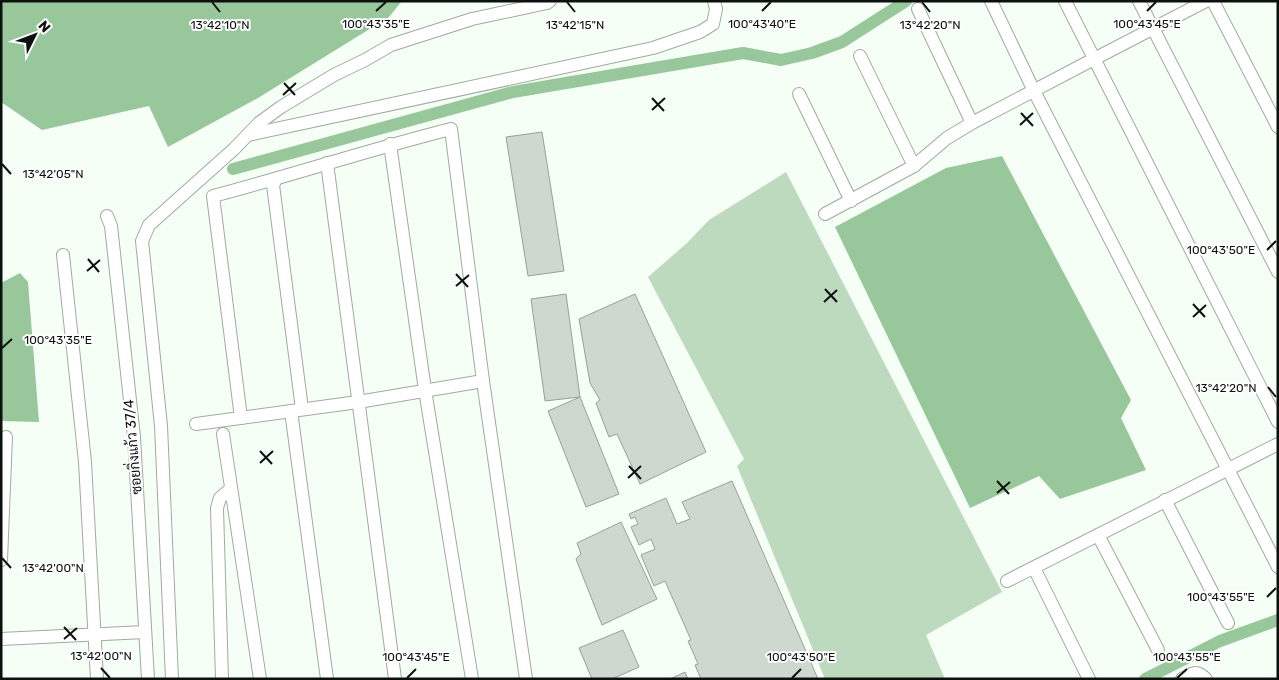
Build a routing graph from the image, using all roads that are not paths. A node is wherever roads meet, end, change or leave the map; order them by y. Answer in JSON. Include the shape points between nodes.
{"nodes":[{"id":1,"x":550,"y":1,"type":"edge"},
{"id":2,"x":714,"y":1,"type":"edge"},
{"id":3,"x":992,"y":1,"type":"edge"},
{"id":4,"x":1065,"y":1,"type":"edge"},
{"id":5,"x":1139,"y":1,"type":"edge"},
{"id":6,"x":1206,"y":1,"type":"edge"},
{"id":7,"x":1213,"y":1,"type":"edge"},
{"id":8,"x":918,"y":9,"type":"dead end"},
{"id":9,"x":1153,"y":29,"type":"junction"},
{"id":10,"x":860,"y":56,"type":"dead end"},
{"id":11,"x":1094,"y":59,"type":"junction"},
{"id":12,"x":1034,"y":91,"type":"junction"},
{"id":13,"x":799,"y":94,"type":"dead end"},
{"id":14,"x":972,"y":123,"type":"junction"},
{"id":15,"x":1278,"y":127,"type":"edge"},
{"id":16,"x":248,"y":135,"type":"junction"},
{"id":17,"x":390,"y":144,"type":"junction"},
{"id":18,"x":327,"y":163,"type":"junction"},
{"id":19,"x":914,"y":166,"type":"junction"},
{"id":20,"x":276,"y":179,"type":"junction"},
{"id":21,"x":851,"y":201,"type":"junction"},
{"id":22,"x":825,"y":214,"type":"dead end"},
{"id":23,"x":108,"y":216,"type":"dead end"},
{"id":24,"x":63,"y":255,"type":"dead end"},
{"id":25,"x":1278,"y":272,"type":"edge"},
{"id":26,"x":483,"y":381,"type":"junction"},
{"id":27,"x":425,"y":390,"type":"junction"},
{"id":28,"x":358,"y":402,"type":"junction"},
{"id":29,"x":297,"y":410,"type":"junction"},
{"id":30,"x":241,"y":418,"type":"junction"},
{"id":31,"x":1278,"y":422,"type":"edge"},
{"id":32,"x":196,"y":424,"type":"dead end"},
{"id":33,"x":222,"y":434,"type":"dead end"},
{"id":34,"x":6,"y":437,"type":"dead end"},
{"id":35,"x":1278,"y":444,"type":"edge"},
{"id":36,"x":1228,"y":469,"type":"junction"},
{"id":37,"x":231,"y":489,"type":"junction"},
{"id":38,"x":1166,"y":500,"type":"junction"},
{"id":39,"x":1098,"y":536,"type":"junction"},
{"id":40,"x":1,"y":560,"type":"edge"},
{"id":41,"x":1278,"y":567,"type":"edge"},
{"id":42,"x":1034,"y":568,"type":"junction"},
{"id":43,"x":1007,"y":581,"type":"dead end"},
{"id":44,"x":1228,"y":623,"type":"dead end"},
{"id":45,"x":145,"y":632,"type":"junction"},
{"id":46,"x":95,"y":634,"type":"junction"},
{"id":47,"x":1,"y":640,"type":"edge"},
{"id":48,"x":1158,"y":650,"type":"dead end"},
{"id":49,"x":97,"y":679,"type":"edge"},
{"id":50,"x":148,"y":679,"type":"edge"},
{"id":51,"x":172,"y":679,"type":"edge"},
{"id":52,"x":222,"y":679,"type":"edge"},
{"id":53,"x":260,"y":679,"type":"edge"},
{"id":54,"x":327,"y":679,"type":"edge"},
{"id":55,"x":395,"y":679,"type":"edge"},
{"id":56,"x":472,"y":679,"type":"edge"},
{"id":57,"x":526,"y":679,"type":"edge"},
{"id":58,"x":1089,"y":679,"type":"edge"},
{"id":59,"x":1182,"y":679,"type":"edge"},
{"id":60,"x":1206,"y":679,"type":"edge"}],
"edges":[{"from":1,"to":16,"type":"street","via":[[472,19],[391,45],[282,107]]},
{"from":2,"to":16,"type":"street","via":[[716,9],[712,24],[700,32],[653,48]]},
{"from":3,"to":12,"type":"street"},
{"from":4,"to":11,"type":"street"},
{"from":5,"to":9,"type":"street"},
{"from":6,"to":9,"type":"street"},
{"from":7,"to":15,"type":"street"},
{"from":8,"to":14,"type":"street"},
{"from":9,"to":11,"type":"street"},
{"from":9,"to":25,"type":"street"},
{"from":10,"to":19,"type":"street"},
{"from":11,"to":12,"type":"street"},
{"from":11,"to":31,"type":"street"},
{"from":12,"to":14,"type":"street"},
{"from":12,"to":36,"type":"street"},
{"from":13,"to":21,"type":"street"},
{"from":14,"to":19,"type":"street","via":[[947,138]]},
{"from":16,"to":51,"type":"street","via":[[149,225],[142,240],[161,426]]},
{"from":17,"to":18,"type":"street"},
{"from":17,"to":26,"type":"street","via":[[451,128]]},
{"from":17,"to":27,"type":"street"},
{"from":18,"to":20,"type":"street"},
{"from":18,"to":28,"type":"street"},
{"from":19,"to":21,"type":"street"},
{"from":20,"to":29,"type":"street","via":[[273,185]]},
{"from":20,"to":30,"type":"street","via":[[213,196]]},
{"from":21,"to":22,"type":"street"},
{"from":23,"to":45,"type":"street","name":"ซอยกิ่งแก้ว 37/4","via":[[134,438]]},
{"from":24,"to":46,"type":"street","via":[[85,462]]},
{"from":26,"to":27,"type":"street"},
{"from":26,"to":57,"type":"street"},
{"from":27,"to":28,"type":"street"},
{"from":27,"to":56,"type":"street"},
{"from":28,"to":29,"type":"street"},
{"from":28,"to":55,"type":"street"},
{"from":29,"to":30,"type":"street"},
{"from":29,"to":54,"type":"street"},
{"from":30,"to":32,"type":"street"},
{"from":33,"to":37,"type":"street"},
{"from":34,"to":40,"type":"street"},
{"from":35,"to":36,"type":"street"},
{"from":36,"to":38,"type":"street"},
{"from":36,"to":41,"type":"street"},
{"from":37,"to":52,"type":"street","via":[[220,498],[216,508]]},
{"from":37,"to":53,"type":"street"},
{"from":38,"to":39,"type":"street"},
{"from":38,"to":44,"type":"street"},
{"from":39,"to":42,"type":"street"},
{"from":39,"to":48,"type":"street"},
{"from":42,"to":43,"type":"street"},
{"from":42,"to":58,"type":"street"},
{"from":45,"to":46,"type":"street"},
{"from":45,"to":50,"type":"street","name":"ซอยกิ่งแก้ว 37/4"},
{"from":46,"to":47,"type":"street"},
{"from":46,"to":49,"type":"street"},
{"from":59,"to":60,"type":"street","via":[[1194,673]]}]}
